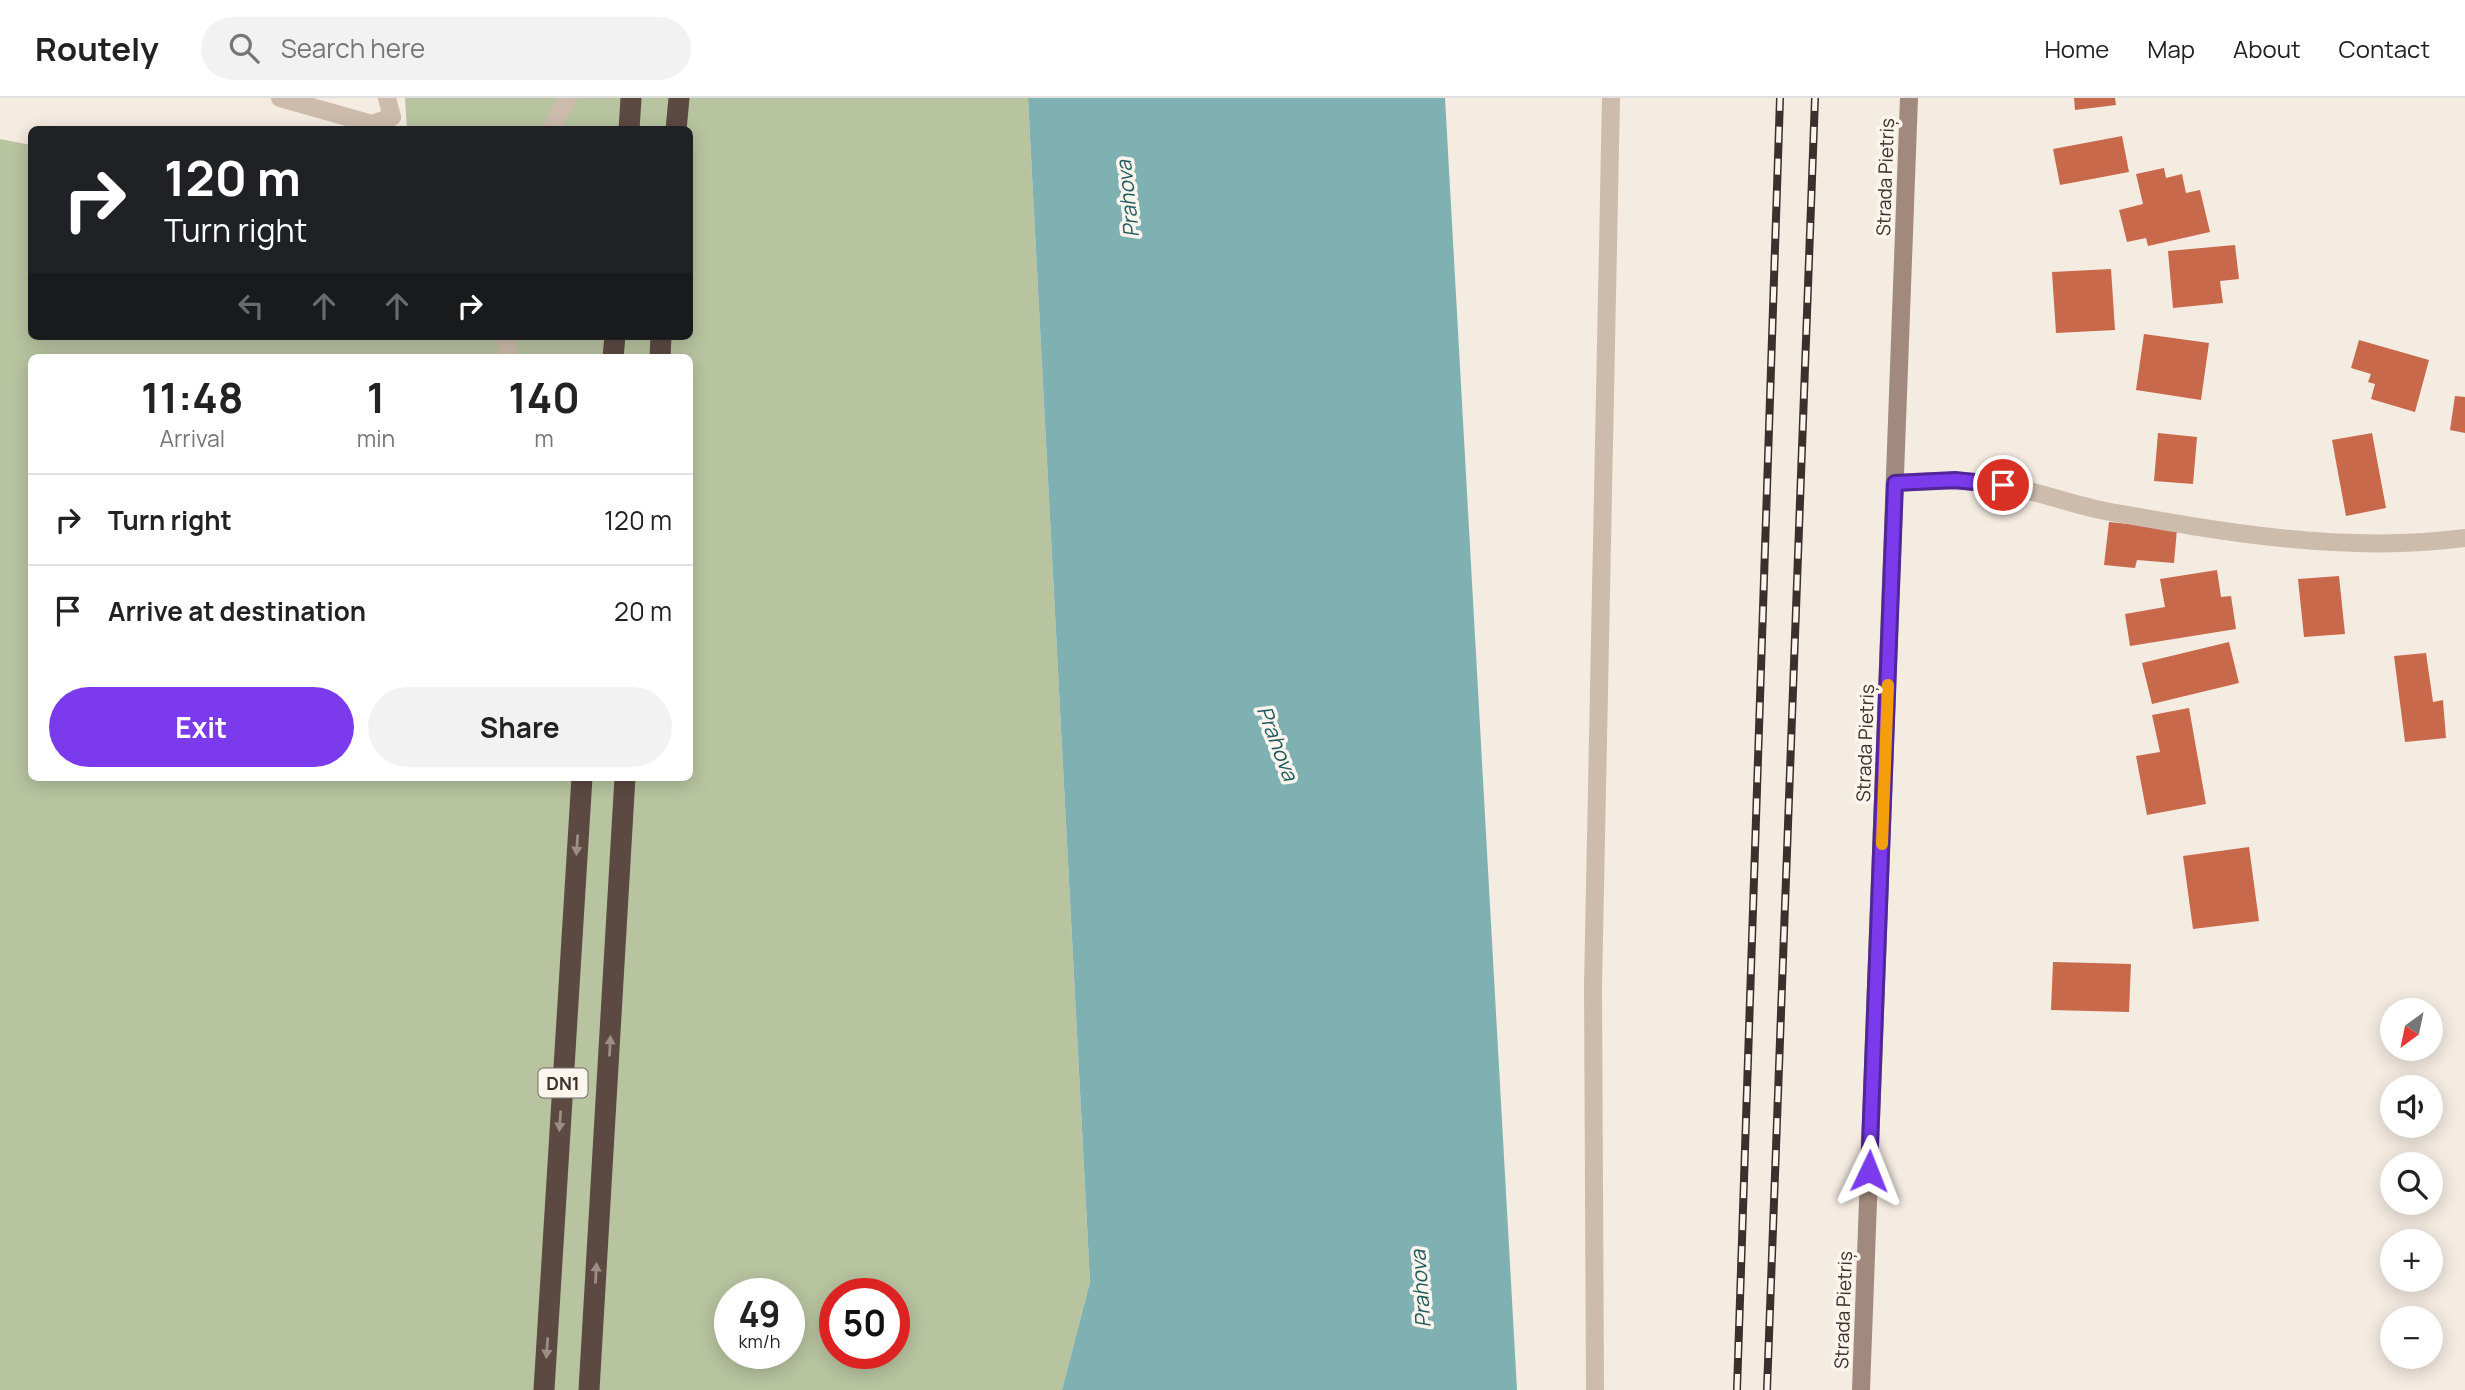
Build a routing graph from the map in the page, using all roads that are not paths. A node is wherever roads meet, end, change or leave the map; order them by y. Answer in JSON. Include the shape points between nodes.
{"nodes":[{"id":1,"x":280,"y":98,"type":"edge"},
{"id":2,"x":387,"y":98,"type":"edge"},
{"id":3,"x":568,"y":98,"type":"edge"},
{"id":4,"x":631,"y":98,"type":"edge"},
{"id":5,"x":679,"y":98,"type":"edge"},
{"id":6,"x":1611,"y":98,"type":"edge"},
{"id":7,"x":1909,"y":98,"type":"edge"},
{"id":8,"x":553,"y":126,"type":"edge"},
{"id":9,"x":629,"y":126,"type":"edge"},
{"id":10,"x":676,"y":126,"type":"edge"},
{"id":11,"x":1895,"y":483,"type":"junction"},
{"id":12,"x":2465,"y":538,"type":"edge"},
{"id":13,"x":582,"y":781,"type":"edge"},
{"id":14,"x":625,"y":781,"type":"edge"},
{"id":15,"x":544,"y":1390,"type":"edge"},
{"id":16,"x":589,"y":1390,"type":"edge"},
{"id":17,"x":1595,"y":1390,"type":"edge"},
{"id":18,"x":1861,"y":1390,"type":"edge"}],
"edges":[{"from":1,"to":2,"type":"street","via":[[372,124],[391,117]]},
{"from":3,"to":8,"type":"street"},
{"from":4,"to":9,"type":"highway"},
{"from":5,"to":10,"type":"highway"},
{"from":6,"to":17,"type":"street","via":[[1593,986]]},
{"from":7,"to":11,"type":"main road","name":"Strada Pietriș"},
{"from":11,"to":12,"type":"street","via":[[1955,480],[2003,485],[2102,510],[2245,534],[2367,544]]},
{"from":11,"to":18,"type":"main road","name":"Strada Pietriș"},
{"from":13,"to":15,"type":"highway","number":"DN1","one_way":true},
{"from":16,"to":14,"type":"highway","number":"DN1","one_way":true}]}
